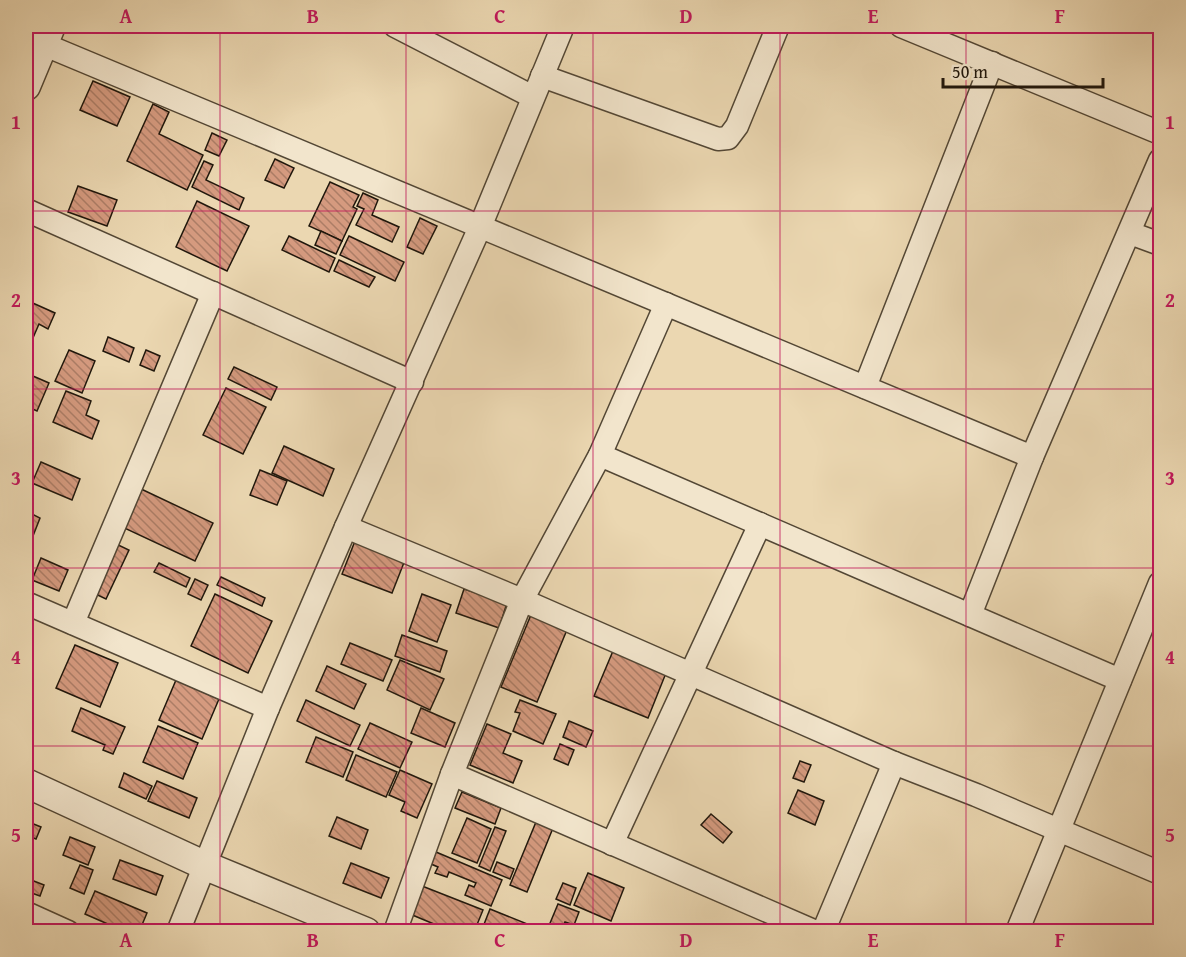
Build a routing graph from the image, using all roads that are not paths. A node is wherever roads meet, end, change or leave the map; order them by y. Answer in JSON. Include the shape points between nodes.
{"nodes":[{"id":1,"x":395,"y":26,"type":"edge"},
{"id":2,"x":563,"y":26,"type":"edge"},
{"id":3,"x":778,"y":26,"type":"edge"},
{"id":4,"x":901,"y":26,"type":"edge"},
{"id":5,"x":40,"y":36,"type":"edge"},
{"id":6,"x":992,"y":63,"type":"junction"},
{"id":7,"x":542,"y":76,"type":"junction"},
{"id":8,"x":26,"y":86,"type":"edge"},
{"id":9,"x":533,"y":97,"type":"junction"},
{"id":10,"x":1161,"y":133,"type":"edge"},
{"id":11,"x":1161,"y":160,"type":"edge"},
{"id":12,"x":26,"y":210,"type":"edge"},
{"id":13,"x":480,"y":227,"type":"junction"},
{"id":14,"x":1130,"y":233,"type":"junction"},
{"id":15,"x":1161,"y":244,"type":"edge"},
{"id":16,"x":213,"y":293,"type":"junction"},
{"id":17,"x":666,"y":304,"type":"junction"},
{"id":18,"x":412,"y":382,"type":"junction"},
{"id":19,"x":865,"y":387,"type":"junction"},
{"id":20,"x":600,"y":455,"type":"junction"},
{"id":21,"x":1032,"y":457,"type":"junction"},
{"id":22,"x":760,"y":524,"type":"junction"},
{"id":23,"x":346,"y":527,"type":"junction"},
{"id":24,"x":1161,"y":583,"type":"edge"},
{"id":25,"x":522,"y":600,"type":"junction"},
{"id":26,"x":26,"y":603,"type":"edge"},
{"id":27,"x":970,"y":615,"type":"junction"},
{"id":28,"x":73,"y":623,"type":"junction"},
{"id":29,"x":692,"y":675,"type":"junction"},
{"id":30,"x":1120,"y":680,"type":"junction"},
{"id":31,"x":268,"y":708,"type":"junction"},
{"id":32,"x":894,"y":763,"type":"junction"},
{"id":33,"x":452,"y":774,"type":"junction"},
{"id":34,"x":26,"y":783,"type":"edge"},
{"id":35,"x":1059,"y":831,"type":"junction"},
{"id":36,"x":612,"y":844,"type":"junction"},
{"id":37,"x":206,"y":866,"type":"junction"},
{"id":38,"x":1161,"y":873,"type":"edge"},
{"id":39,"x":26,"y":913,"type":"edge"},
{"id":40,"x":68,"y":932,"type":"edge"},
{"id":41,"x":178,"y":932,"type":"edge"},
{"id":42,"x":366,"y":932,"type":"edge"},
{"id":43,"x":394,"y":932,"type":"edge"},
{"id":44,"x":816,"y":932,"type":"edge"},
{"id":45,"x":823,"y":932,"type":"edge"},
{"id":46,"x":1017,"y":932,"type":"edge"}],
"edges":[{"from":1,"to":9,"type":"street"},
{"from":2,"to":7,"type":"street"},
{"from":3,"to":7,"type":"street","via":[[737,126],[728,138],[718,139]]},
{"from":4,"to":6,"type":"street"},
{"from":5,"to":8,"type":"street"},
{"from":5,"to":13,"type":"street"},
{"from":6,"to":10,"type":"street"},
{"from":6,"to":19,"type":"street"},
{"from":7,"to":9,"type":"street"},
{"from":9,"to":13,"type":"street"},
{"from":11,"to":14,"type":"street"},
{"from":12,"to":16,"type":"street"},
{"from":13,"to":17,"type":"street"},
{"from":13,"to":18,"type":"street"},
{"from":14,"to":15,"type":"street"},
{"from":14,"to":21,"type":"street"},
{"from":16,"to":18,"type":"street"},
{"from":16,"to":28,"type":"street"},
{"from":17,"to":19,"type":"street"},
{"from":17,"to":20,"type":"street"},
{"from":18,"to":23,"type":"street"},
{"from":19,"to":21,"type":"street"},
{"from":20,"to":22,"type":"street"},
{"from":20,"to":25,"type":"street"},
{"from":21,"to":27,"type":"street"},
{"from":22,"to":27,"type":"street"},
{"from":22,"to":29,"type":"street"},
{"from":23,"to":25,"type":"street"},
{"from":23,"to":31,"type":"street"},
{"from":24,"to":30,"type":"street"},
{"from":25,"to":29,"type":"street"},
{"from":25,"to":33,"type":"street"},
{"from":26,"to":28,"type":"street"},
{"from":27,"to":30,"type":"street"},
{"from":28,"to":31,"type":"street"},
{"from":29,"to":32,"type":"street"},
{"from":29,"to":36,"type":"street"},
{"from":30,"to":35,"type":"street"},
{"from":31,"to":37,"type":"street"},
{"from":32,"to":35,"type":"street"},
{"from":32,"to":45,"type":"street"},
{"from":33,"to":36,"type":"street"},
{"from":33,"to":43,"type":"street"},
{"from":34,"to":37,"type":"street"},
{"from":35,"to":38,"type":"street"},
{"from":35,"to":46,"type":"street"},
{"from":36,"to":44,"type":"street"},
{"from":37,"to":41,"type":"street"},
{"from":37,"to":42,"type":"street"},
{"from":39,"to":40,"type":"street"}]}
